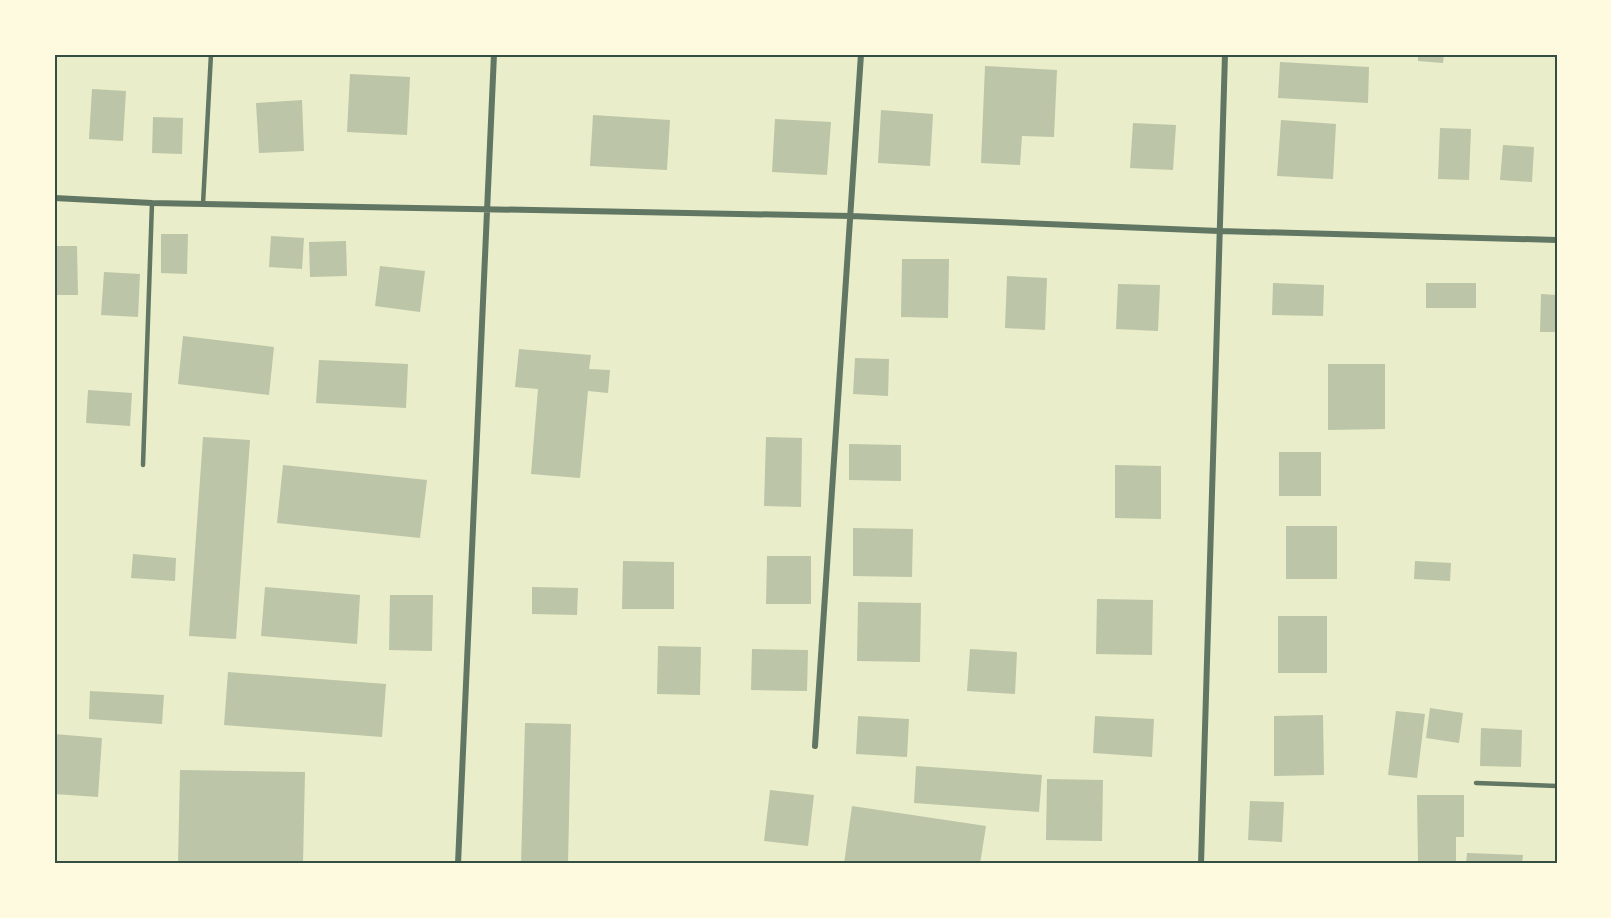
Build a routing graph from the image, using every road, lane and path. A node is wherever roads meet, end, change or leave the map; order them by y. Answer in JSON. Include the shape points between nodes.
{"nodes":[{"id":1,"x":211,"y":54,"type":"edge"},
{"id":2,"x":494,"y":54,"type":"edge"},
{"id":3,"x":861,"y":54,"type":"edge"},
{"id":4,"x":1225,"y":54,"type":"edge"},
{"id":5,"x":54,"y":198,"type":"edge"},
{"id":6,"x":152,"y":203,"type":"junction"},
{"id":7,"x":202,"y":204,"type":"junction"},
{"id":8,"x":487,"y":211,"type":"junction"},
{"id":9,"x":851,"y":216,"type":"junction"},
{"id":10,"x":1219,"y":231,"type":"junction"},
{"id":11,"x":1557,"y":240,"type":"edge"},
{"id":12,"x":143,"y":465,"type":"dead end"},
{"id":13,"x":815,"y":746,"type":"dead end"},
{"id":14,"x":1476,"y":783,"type":"dead end"},
{"id":15,"x":1557,"y":786,"type":"edge"},
{"id":16,"x":458,"y":864,"type":"edge"},
{"id":17,"x":1201,"y":864,"type":"edge"}],
"edges":[{"from":1,"to":7,"type":"lane"},
{"from":2,"to":8,"type":"street"},
{"from":3,"to":9,"type":"street"},
{"from":4,"to":10,"type":"street"},
{"from":5,"to":6,"type":"street"},
{"from":6,"to":7,"type":"street"},
{"from":6,"to":12,"type":"lane"},
{"from":7,"to":8,"type":"street"},
{"from":8,"to":9,"type":"street"},
{"from":8,"to":16,"type":"street"},
{"from":9,"to":10,"type":"street"},
{"from":9,"to":13,"type":"street"},
{"from":10,"to":11,"type":"street"},
{"from":10,"to":17,"type":"street"},
{"from":14,"to":15,"type":"lane"}]}
